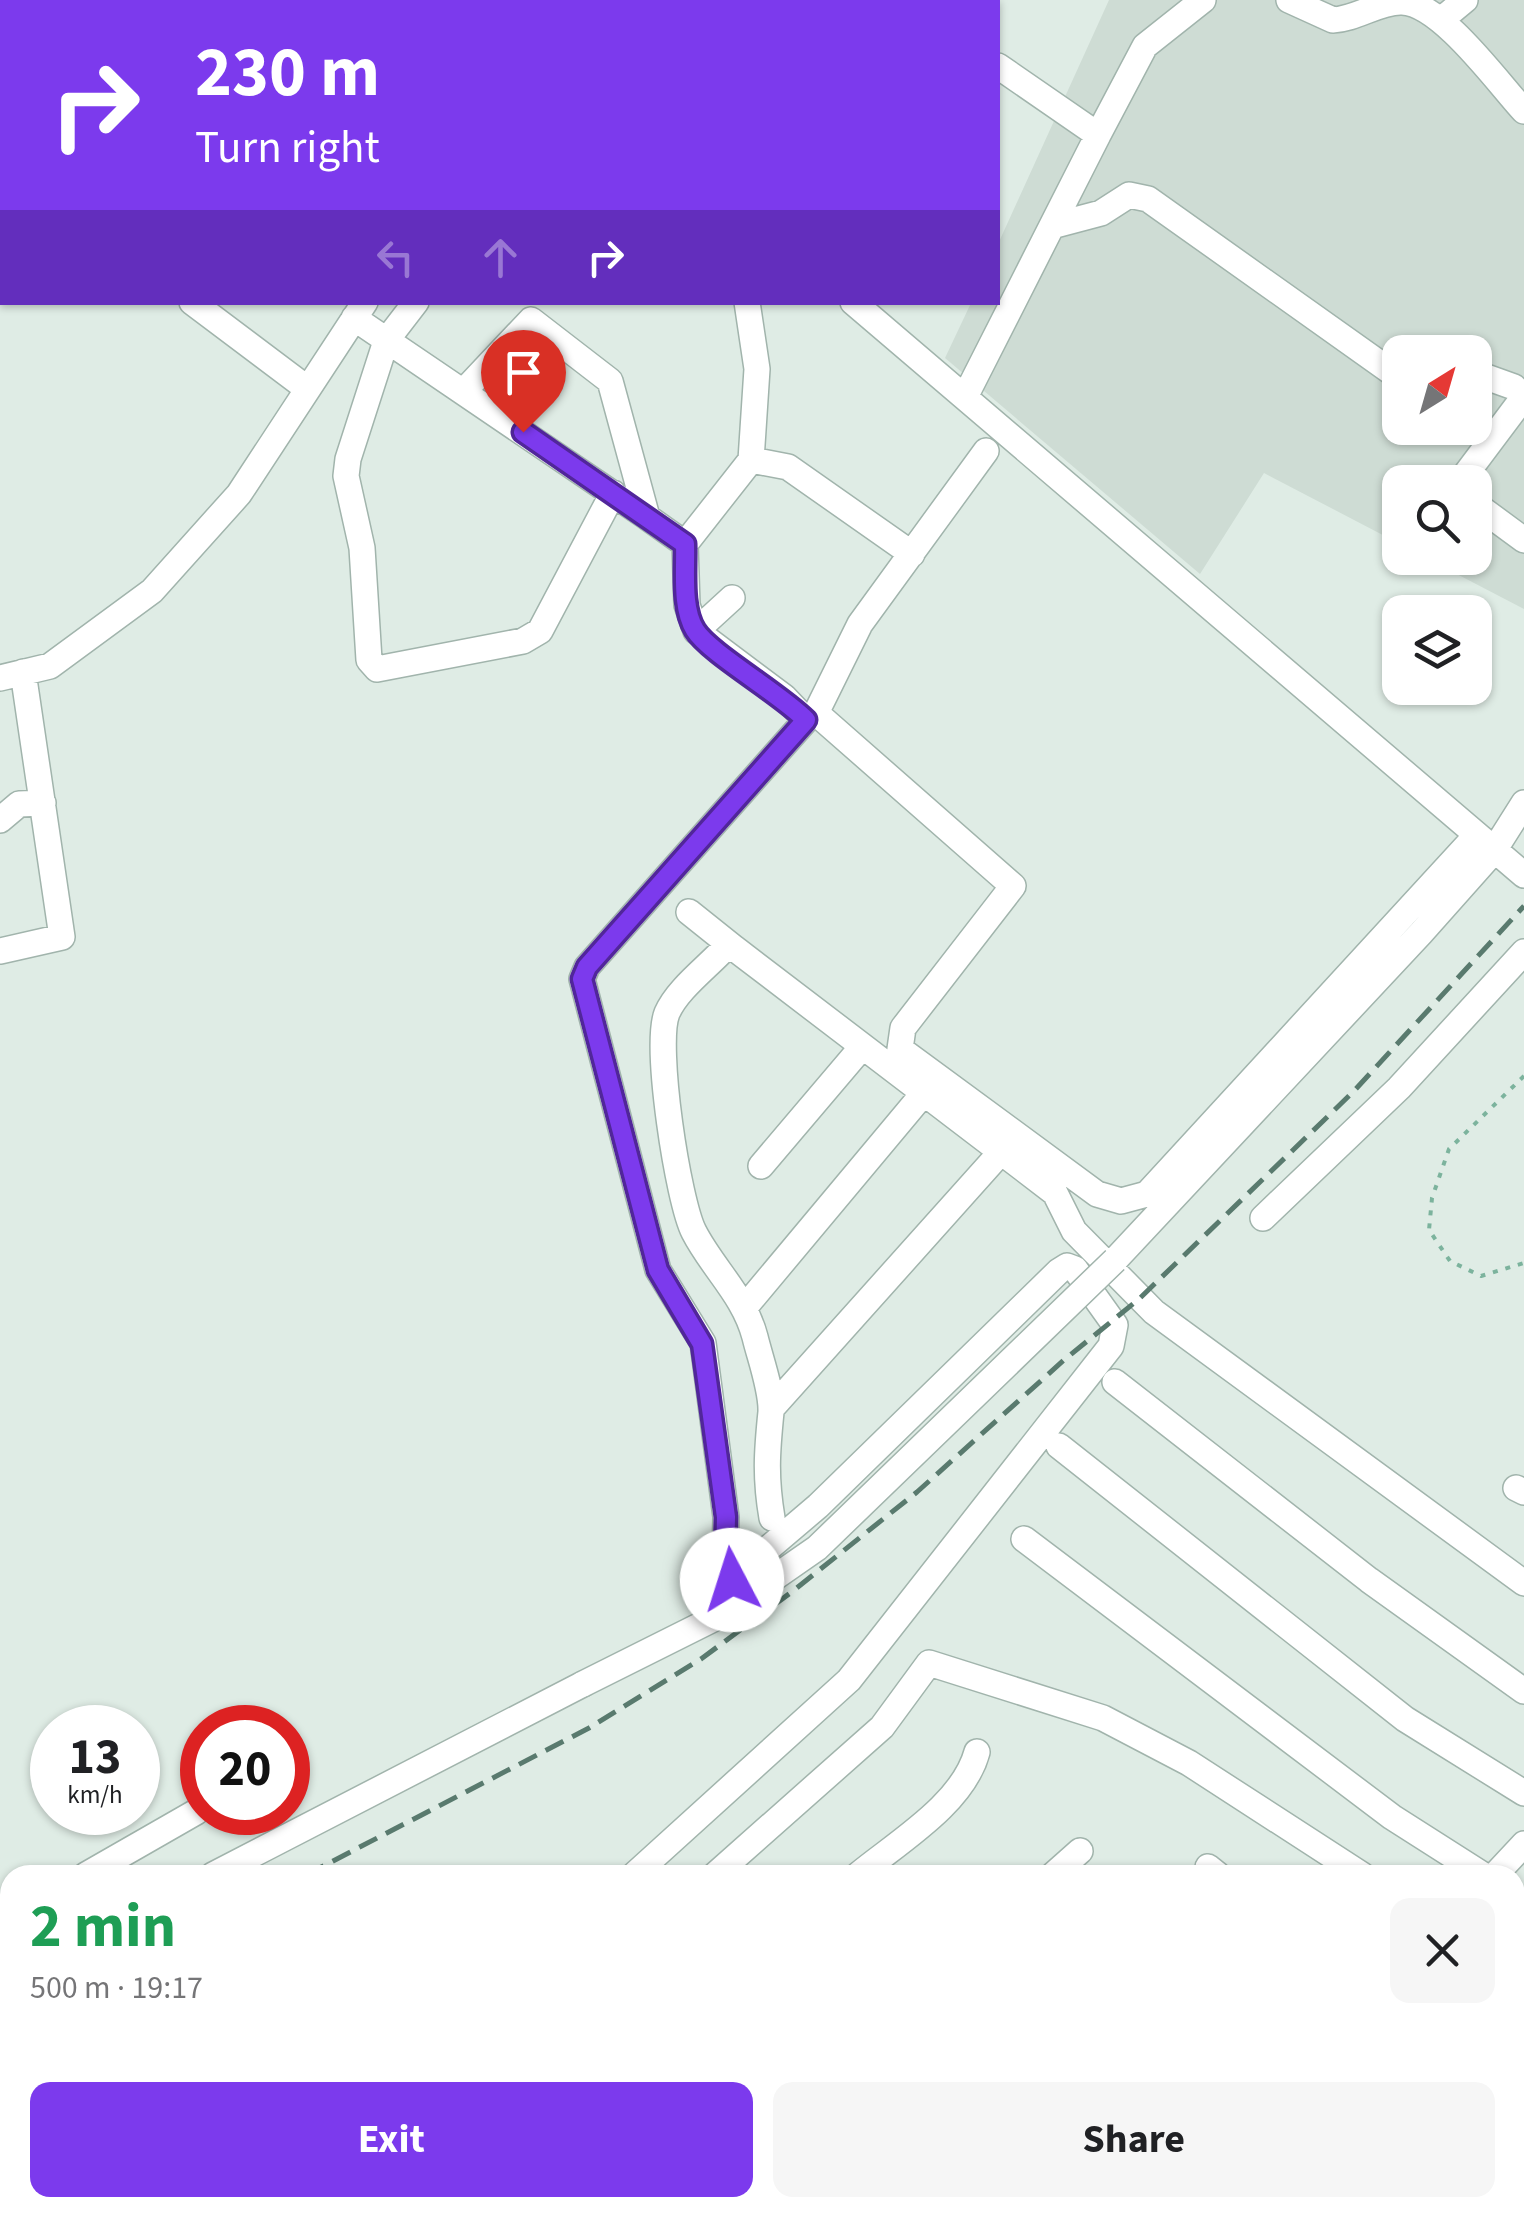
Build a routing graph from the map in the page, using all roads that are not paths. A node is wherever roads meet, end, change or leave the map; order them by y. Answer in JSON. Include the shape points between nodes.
{"nodes":[{"id":1,"x":1203,"y":0,"type":"edge"},
{"id":2,"x":1289,"y":0,"type":"edge"},
{"id":3,"x":1466,"y":0,"type":"edge"},
{"id":4,"x":1415,"y":3,"type":"edge"},
{"id":5,"x":1441,"y":20,"type":"junction"},
{"id":6,"x":1000,"y":67,"type":"edge"},
{"id":7,"x":1524,"y":112,"type":"edge"},
{"id":8,"x":1098,"y":135,"type":"junction"},
{"id":9,"x":1052,"y":226,"type":"junction"},
{"id":10,"x":196,"y":305,"type":"edge"},
{"id":11,"x":414,"y":305,"type":"edge"},
{"id":12,"x":747,"y":305,"type":"edge"},
{"id":13,"x":858,"y":305,"type":"edge"},
{"id":14,"x":359,"y":310,"type":"edge"},
{"id":15,"x":528,"y":311,"type":"edge"},
{"id":16,"x":386,"y":340,"type":"junction"},
{"id":17,"x":1382,"y":365,"type":"edge"},
{"id":18,"x":1492,"y":380,"type":"edge"},
{"id":19,"x":305,"y":388,"type":"junction"},
{"id":20,"x":1521,"y":391,"type":"edge"},
{"id":21,"x":463,"y":392,"type":"junction"},
{"id":22,"x":966,"y":395,"type":"junction"},
{"id":23,"x":986,"y":451,"type":"dead end"},
{"id":24,"x":751,"y":460,"type":"junction"},
{"id":25,"x":1471,"y":465,"type":"edge"},
{"id":26,"x":613,"y":493,"type":"junction"},
{"id":27,"x":1492,"y":516,"type":"edge"},
{"id":28,"x":647,"y":518,"type":"junction"},
{"id":29,"x":1524,"y":540,"type":"edge"},
{"id":30,"x":685,"y":544,"type":"junction"},
{"id":31,"x":912,"y":554,"type":"junction"},
{"id":32,"x":732,"y":598,"type":"dead end"},
{"id":33,"x":696,"y":631,"type":"junction"},
{"id":34,"x":11,"y":675,"type":"edge"},
{"id":35,"x":811,"y":716,"type":"junction"},
{"id":36,"x":43,"y":802,"type":"junction"},
{"id":37,"x":1524,"y":804,"type":"edge"},
{"id":38,"x":0,"y":820,"type":"edge"},
{"id":39,"x":1489,"y":849,"type":"junction"},
{"id":40,"x":1524,"y":875,"type":"edge"},
{"id":41,"x":689,"y":912,"type":"dead end"},
{"id":42,"x":734,"y":948,"type":"junction"},
{"id":43,"x":0,"y":951,"type":"edge"},
{"id":44,"x":1524,"y":952,"type":"edge"},
{"id":45,"x":862,"y":1046,"type":"junction"},
{"id":46,"x":923,"y":1094,"type":"junction"},
{"id":47,"x":1001,"y":1152,"type":"junction"},
{"id":48,"x":761,"y":1166,"type":"dead end"},
{"id":49,"x":1263,"y":1218,"type":"dead end"},
{"id":50,"x":746,"y":1307,"type":"junction"},
{"id":51,"x":1115,"y":1382,"type":"dead end"},
{"id":52,"x":771,"y":1409,"type":"junction"},
{"id":53,"x":1059,"y":1446,"type":"dead end"},
{"id":54,"x":772,"y":1518,"type":"dead end"},
{"id":55,"x":1024,"y":1540,"type":"dead end"},
{"id":56,"x":1524,"y":1582,"type":"edge"},
{"id":57,"x":1524,"y":1692,"type":"edge"},
{"id":58,"x":976,"y":1752,"type":"dead end"},
{"id":59,"x":1524,"y":1793,"type":"edge"},
{"id":60,"x":180,"y":1821,"type":"edge"},
{"id":61,"x":1080,"y":1851,"type":"dead end"},
{"id":62,"x":103,"y":1865,"type":"edge"},
{"id":63,"x":232,"y":1865,"type":"edge"},
{"id":64,"x":645,"y":1865,"type":"edge"},
{"id":65,"x":726,"y":1865,"type":"edge"},
{"id":66,"x":870,"y":1865,"type":"edge"},
{"id":67,"x":1064,"y":1865,"type":"edge"},
{"id":68,"x":1347,"y":1865,"type":"edge"},
{"id":69,"x":1467,"y":1865,"type":"edge"}],
"edges":[{"from":1,"to":8,"type":"street","via":[[1145,46]]},
{"from":2,"to":4,"type":"street","via":[[1333,20]]},
{"from":3,"to":5,"type":"street"},
{"from":4,"to":5,"type":"street"},
{"from":5,"to":7,"type":"street"},
{"from":6,"to":8,"type":"street"},
{"from":8,"to":9,"type":"street"},
{"from":9,"to":17,"type":"street","via":[[1101,212],[1129,195],[1148,199]]},
{"from":9,"to":22,"type":"street"},
{"from":10,"to":19,"type":"street"},
{"from":11,"to":16,"type":"street"},
{"from":12,"to":24,"type":"street","via":[[757,369]]},
{"from":13,"to":22,"type":"street"},
{"from":14,"to":16,"type":"street"},
{"from":14,"to":19,"type":"street"},
{"from":15,"to":21,"type":"street"},
{"from":15,"to":28,"type":"street","via":[[610,380]]},
{"from":16,"to":21,"type":"street"},
{"from":16,"to":26,"type":"street","via":[[346,476],[362,548],[368,660],[377,669],[522,641],[540,631]]},
{"from":18,"to":20,"type":"street"},
{"from":19,"to":34,"type":"street","via":[[239,494],[152,591],[50,666]]},
{"from":20,"to":25,"type":"street"},
{"from":21,"to":26,"type":"street"},
{"from":22,"to":39,"type":"street","via":[[1000,432]]},
{"from":23,"to":31,"type":"street"},
{"from":24,"to":30,"type":"street"},
{"from":24,"to":31,"type":"street","via":[[788,466]]},
{"from":26,"to":28,"type":"street"},
{"from":27,"to":29,"type":"street"},
{"from":28,"to":30,"type":"street"},
{"from":30,"to":33,"type":"street","via":[[687,605]]},
{"from":31,"to":35,"type":"street","via":[[860,624]]},
{"from":32,"to":33,"type":"street"},
{"from":33,"to":35,"type":"street"},
{"from":34,"to":36,"type":"street"},
{"from":35,"to":39,"type":"street","via":[[1012,886],[903,1028],[900,1049],[1098,1194],[1121,1201],[1147,1194]]},
{"from":35,"to":64,"type":"street","via":[[582,979],[658,1270],[702,1344],[732,1580],[818,1506],[1058,1271],[1075,1269],[1115,1333],[1112,1346],[849,1680]]},
{"from":36,"to":38,"type":"street","via":[[19,804]]},
{"from":36,"to":43,"type":"street","via":[[62,937]]},
{"from":37,"to":39,"type":"street"},
{"from":39,"to":40,"type":"street"},
{"from":39,"to":63,"type":"street","bridge":true,"via":[[1310,1054],[1115,1260],[817,1548],[718,1616]]},
{"from":41,"to":42,"type":"street"},
{"from":42,"to":45,"type":"street"},
{"from":42,"to":50,"type":"street","via":[[723,950],[668,1012],[663,1052],[691,1226]]},
{"from":44,"to":49,"type":"street","via":[[1399,1088]]},
{"from":45,"to":46,"type":"street"},
{"from":45,"to":48,"type":"street"},
{"from":46,"to":47,"type":"street"},
{"from":46,"to":50,"type":"street"},
{"from":47,"to":52,"type":"street"},
{"from":47,"to":56,"type":"street","via":[[1054,1193],[1074,1231],[1154,1312]]},
{"from":50,"to":52,"type":"street"},
{"from":51,"to":57,"type":"street"},
{"from":52,"to":54,"type":"street","via":[[765,1433]]},
{"from":53,"to":59,"type":"street","via":[[1405,1719]]},
{"from":55,"to":69,"type":"street","via":[[1392,1817]]},
{"from":58,"to":66,"type":"street","via":[[967,1778]]},
{"from":60,"to":62,"type":"street"},
{"from":61,"to":67,"type":"street"},
{"from":65,"to":68,"type":"street","via":[[882,1727],[929,1663],[1103,1718],[1189,1763]]}]}
